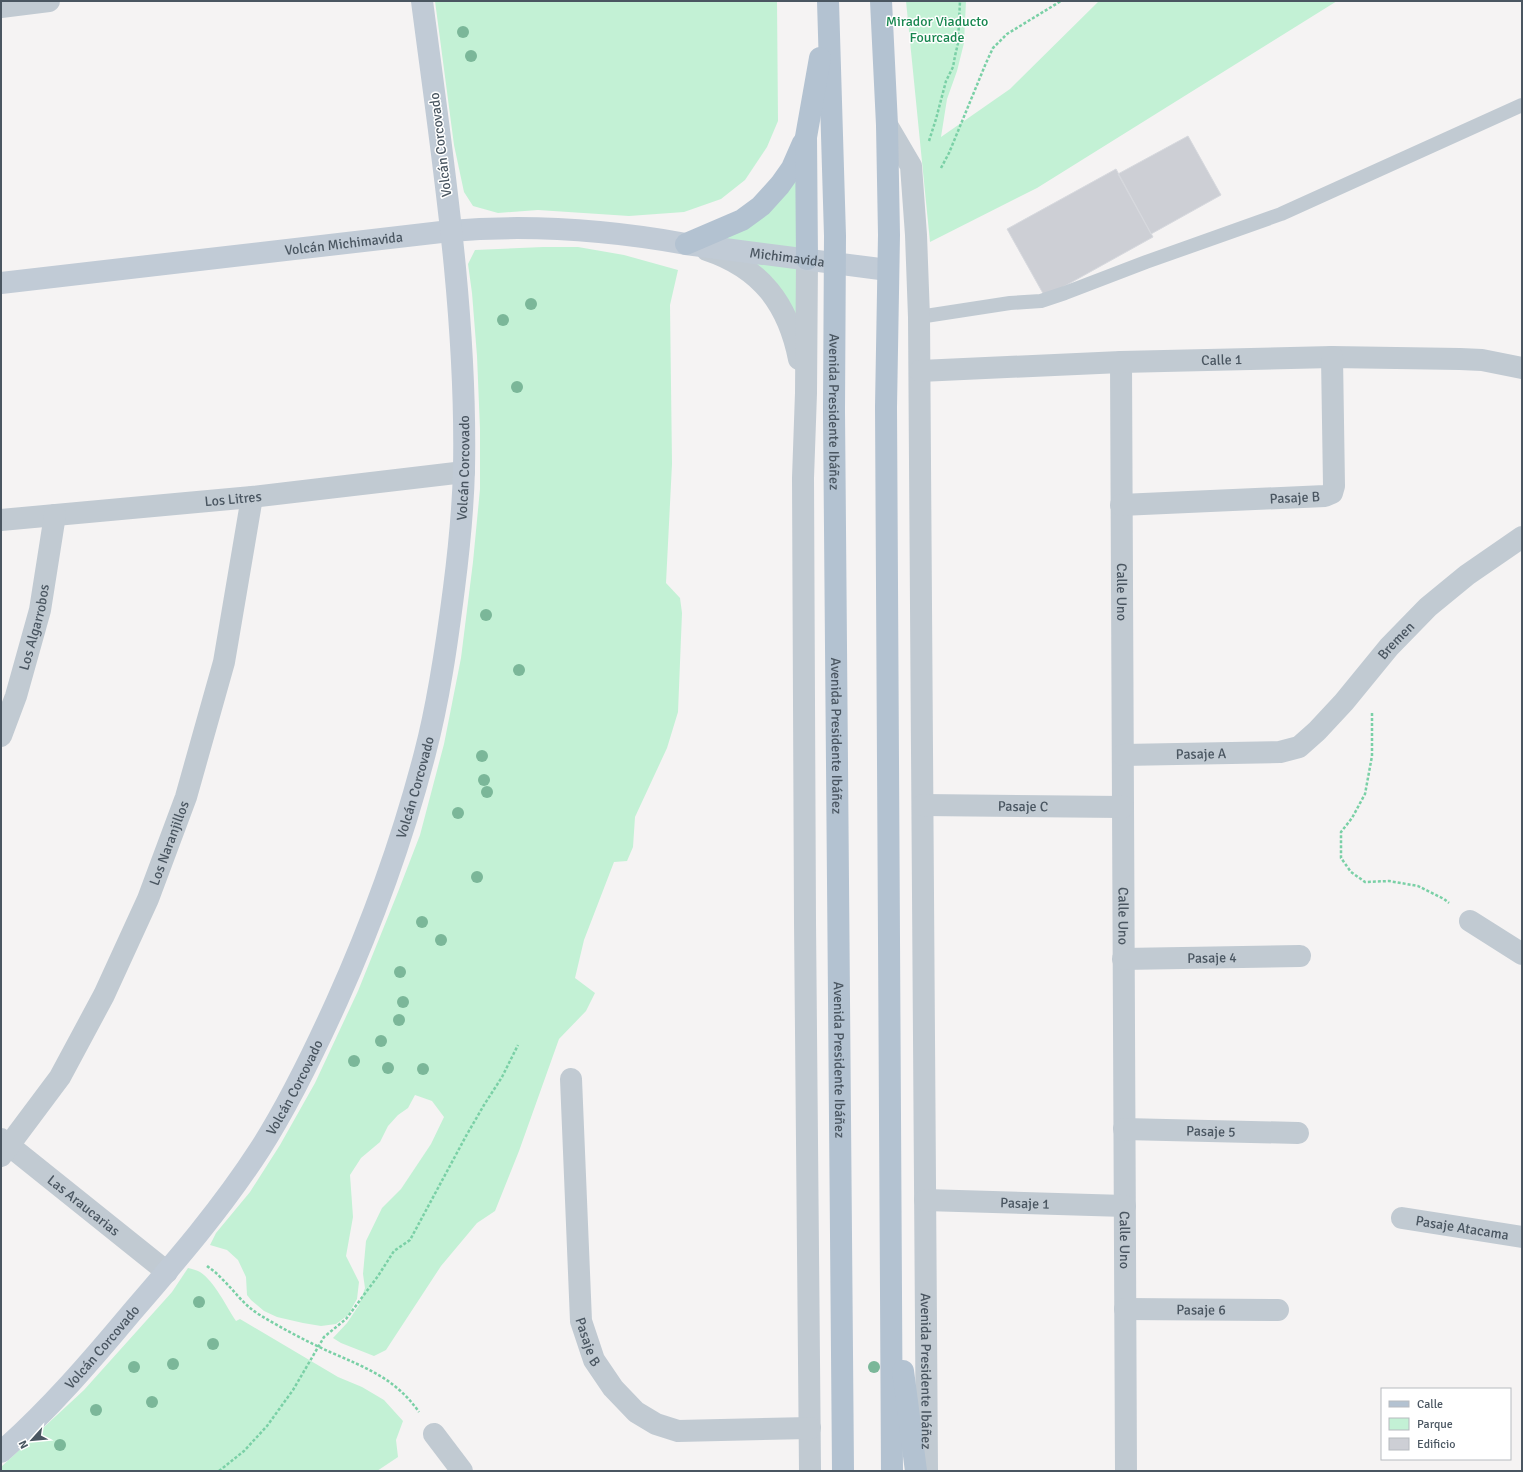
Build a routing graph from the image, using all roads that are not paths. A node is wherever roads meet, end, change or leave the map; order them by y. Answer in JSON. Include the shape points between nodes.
{"nodes":[{"id":1,"x":49,"y":1,"type":"edge"},
{"id":2,"x":422,"y":1,"type":"edge"},
{"id":3,"x":881,"y":1,"type":"edge"},
{"id":4,"x":828,"y":3,"type":"edge"},
{"id":5,"x":1,"y":7,"type":"edge"},
{"id":6,"x":1522,"y":105,"type":"edge"},
{"id":7,"x":887,"y":125,"type":"junction"},
{"id":8,"x":806,"y":137,"type":"junction"},
{"id":9,"x":450,"y":230,"type":"junction"},
{"id":10,"x":686,"y":244,"type":"junction"},
{"id":11,"x":807,"y":259,"type":"junction"},
{"id":12,"x":835,"y":263,"type":"junction"},
{"id":13,"x":888,"y":270,"type":"junction"},
{"id":14,"x":1,"y":282,"type":"edge"},
{"id":15,"x":919,"y":316,"type":"junction"},
{"id":16,"x":1332,"y":357,"type":"junction"},
{"id":17,"x":1121,"y":362,"type":"junction"},
{"id":18,"x":1522,"y":368,"type":"edge"},
{"id":19,"x":920,"y":371,"type":"junction"},
{"id":20,"x":806,"y":394,"type":"junction"},
{"id":21,"x":464,"y":472,"type":"junction"},
{"id":22,"x":252,"y":496,"type":"junction"},
{"id":23,"x":1121,"y":505,"type":"junction"},
{"id":24,"x":55,"y":515,"type":"junction"},
{"id":25,"x":1,"y":520,"type":"edge"},
{"id":26,"x":1522,"y":537,"type":"edge"},
{"id":27,"x":1,"y":736,"type":"edge"},
{"id":28,"x":1280,"y":752,"type":"joint"},
{"id":29,"x":1123,"y":755,"type":"junction"},
{"id":30,"x":923,"y":804,"type":"junction"},
{"id":31,"x":1123,"y":808,"type":"junction"},
{"id":32,"x":1470,"y":921,"type":"road end"},
{"id":33,"x":1522,"y":954,"type":"edge"},
{"id":34,"x":1300,"y":956,"type":"dead end"},
{"id":35,"x":1123,"y":959,"type":"junction"},
{"id":36,"x":571,"y":1079,"type":"dead end"},
{"id":37,"x":1124,"y":1129,"type":"junction"},
{"id":38,"x":1298,"y":1133,"type":"dead end"},
{"id":39,"x":4,"y":1147,"type":"edge"},
{"id":40,"x":925,"y":1200,"type":"junction"},
{"id":41,"x":1125,"y":1206,"type":"junction"},
{"id":42,"x":1402,"y":1218,"type":"dead end"},
{"id":43,"x":1522,"y":1237,"type":"edge"},
{"id":44,"x":167,"y":1272,"type":"junction"},
{"id":45,"x":891,"y":1278,"type":"junction"},
{"id":46,"x":1125,"y":1309,"type":"junction"},
{"id":47,"x":1278,"y":1310,"type":"dead end"},
{"id":48,"x":810,"y":1428,"type":"junction"},
{"id":49,"x":434,"y":1434,"type":"road end"},
{"id":50,"x":1,"y":1452,"type":"edge"},
{"id":51,"x":462,"y":1471,"type":"edge"},
{"id":52,"x":810,"y":1471,"type":"edge"},
{"id":53,"x":843,"y":1471,"type":"edge"},
{"id":54,"x":892,"y":1471,"type":"edge"},
{"id":55,"x":916,"y":1471,"type":"edge"},
{"id":56,"x":927,"y":1471,"type":"edge"},
{"id":57,"x":1126,"y":1471,"type":"edge"}],
"edges":[{"from":1,"to":5,"type":"street"},
{"from":2,"to":9,"type":"street","name":"Volcán Corcovado"},
{"from":3,"to":7,"type":"main road","name":"Avenida Presidente Ibáñez"},
{"from":4,"to":8,"type":"main road"},
{"from":4,"to":12,"type":"main road","name":"Avenida Presidente Ibáñez"},
{"from":6,"to":15,"type":"lane","via":[[1281,214],[1065,293],[1041,301]]},
{"from":7,"to":13,"type":"main road","name":"Avenida Presidente Ibáñez"},
{"from":7,"to":15,"type":"street","name":"Avenida Presidente Ibáñez","via":[[910,166]]},
{"from":8,"to":10,"type":"main road","via":[[792,168],[761,206],[742,220]]},
{"from":8,"to":11,"type":"main road"},
{"from":9,"to":10,"type":"street","name":"Volcán Michimavida","via":[[559,228]]},
{"from":9,"to":14,"type":"street","name":"Volcán Michimavida"},
{"from":9,"to":21,"type":"street","name":"Volcán Corcovado","via":[[463,392]]},
{"from":10,"to":11,"type":"street","name":"Michimavida"},
{"from":10,"to":20,"type":"street","name":"Avenida Presidente Ibáñez","via":[[724,256],[745,268],[771,292],[797,348]]},
{"from":11,"to":12,"type":"street","name":"Michimavida"},
{"from":11,"to":20,"type":"street","name":"Avenida Presidente Ibáñez"},
{"from":12,"to":13,"type":"street","name":"Michimavida"},
{"from":12,"to":53,"type":"main road","name":"Avenida Presidente Ibáñez","via":[[834,443]]},
{"from":13,"to":45,"type":"main road","name":"Avenida Presidente Ibáñez","via":[[886,415]]},
{"from":15,"to":19,"type":"street","name":"Avenida Presidente Ibáñez"},
{"from":16,"to":17,"type":"street","name":"Calle 1"},
{"from":16,"to":18,"type":"street","name":"Calle 1","via":[[1475,360]]},
{"from":16,"to":23,"type":"street","name":"Pasaje B","via":[[1332,493],[1325,496]]},
{"from":17,"to":19,"type":"street","name":"Calle 1"},
{"from":17,"to":23,"type":"street","name":"Calle Uno"},
{"from":19,"to":30,"type":"street","name":"Avenida Presidente Ibáñez"},
{"from":20,"to":48,"type":"street","name":"Avenida Presidente Ibáñez","via":[[803,486]]},
{"from":21,"to":22,"type":"street","name":"Los Litres"},
{"from":21,"to":44,"type":"street","name":"Volcán Corcovado","via":[[453,598],[437,696],[406,822],[381,894],[354,964],[292,1095],[247,1169]]},
{"from":22,"to":24,"type":"street","name":"Los Litres"},
{"from":22,"to":39,"type":"street","name":"Los Naranjillos","via":[[224,662],[186,797],[151,892],[104,995],[60,1077]]},
{"from":23,"to":29,"type":"street","name":"Calle Uno"},
{"from":24,"to":25,"type":"street","name":"Los Litres"},
{"from":24,"to":27,"type":"street","name":"Los Algarrobos","via":[[40,610],[16,696]]},
{"from":26,"to":28,"type":"street","name":"Bremen","via":[[1428,607],[1389,646],[1317,731],[1299,747]]},
{"from":28,"to":29,"type":"street","name":"Pasaje A"},
{"from":29,"to":31,"type":"street","name":"Calle Uno"},
{"from":30,"to":31,"type":"street","name":"Pasaje C"},
{"from":30,"to":40,"type":"street","name":"Avenida Presidente Ibáñez"},
{"from":31,"to":35,"type":"street","name":"Calle Uno"},
{"from":32,"to":33,"type":"street"},
{"from":34,"to":35,"type":"street","name":"Pasaje 4"},
{"from":35,"to":37,"type":"street","name":"Calle Uno"},
{"from":36,"to":48,"type":"street","name":"Pasaje B","via":[[581,1321],[594,1360],[613,1388],[636,1412],[656,1424],[678,1431]]},
{"from":37,"to":38,"type":"street","name":"Pasaje 5"},
{"from":37,"to":41,"type":"street","name":"Calle Uno"},
{"from":39,"to":44,"type":"street","name":"Las Araucarias"},
{"from":40,"to":41,"type":"street","name":"Pasaje 1"},
{"from":40,"to":56,"type":"street","name":"Avenida Presidente Ibáñez"},
{"from":41,"to":46,"type":"street","name":"Calle Uno"},
{"from":42,"to":43,"type":"street","name":"Pasaje Atacama"},
{"from":44,"to":50,"type":"street","name":"Volcán Corcovado","via":[[55,1399]]},
{"from":45,"to":54,"type":"main road","name":"Avenida Presidente Ibáñez"},
{"from":45,"to":55,"type":"main road"},
{"from":46,"to":47,"type":"street","name":"Pasaje 6"},
{"from":46,"to":57,"type":"street","name":"Calle Uno"},
{"from":48,"to":52,"type":"street","name":"Avenida Presidente Ibáñez"},
{"from":49,"to":51,"type":"street"}]}
